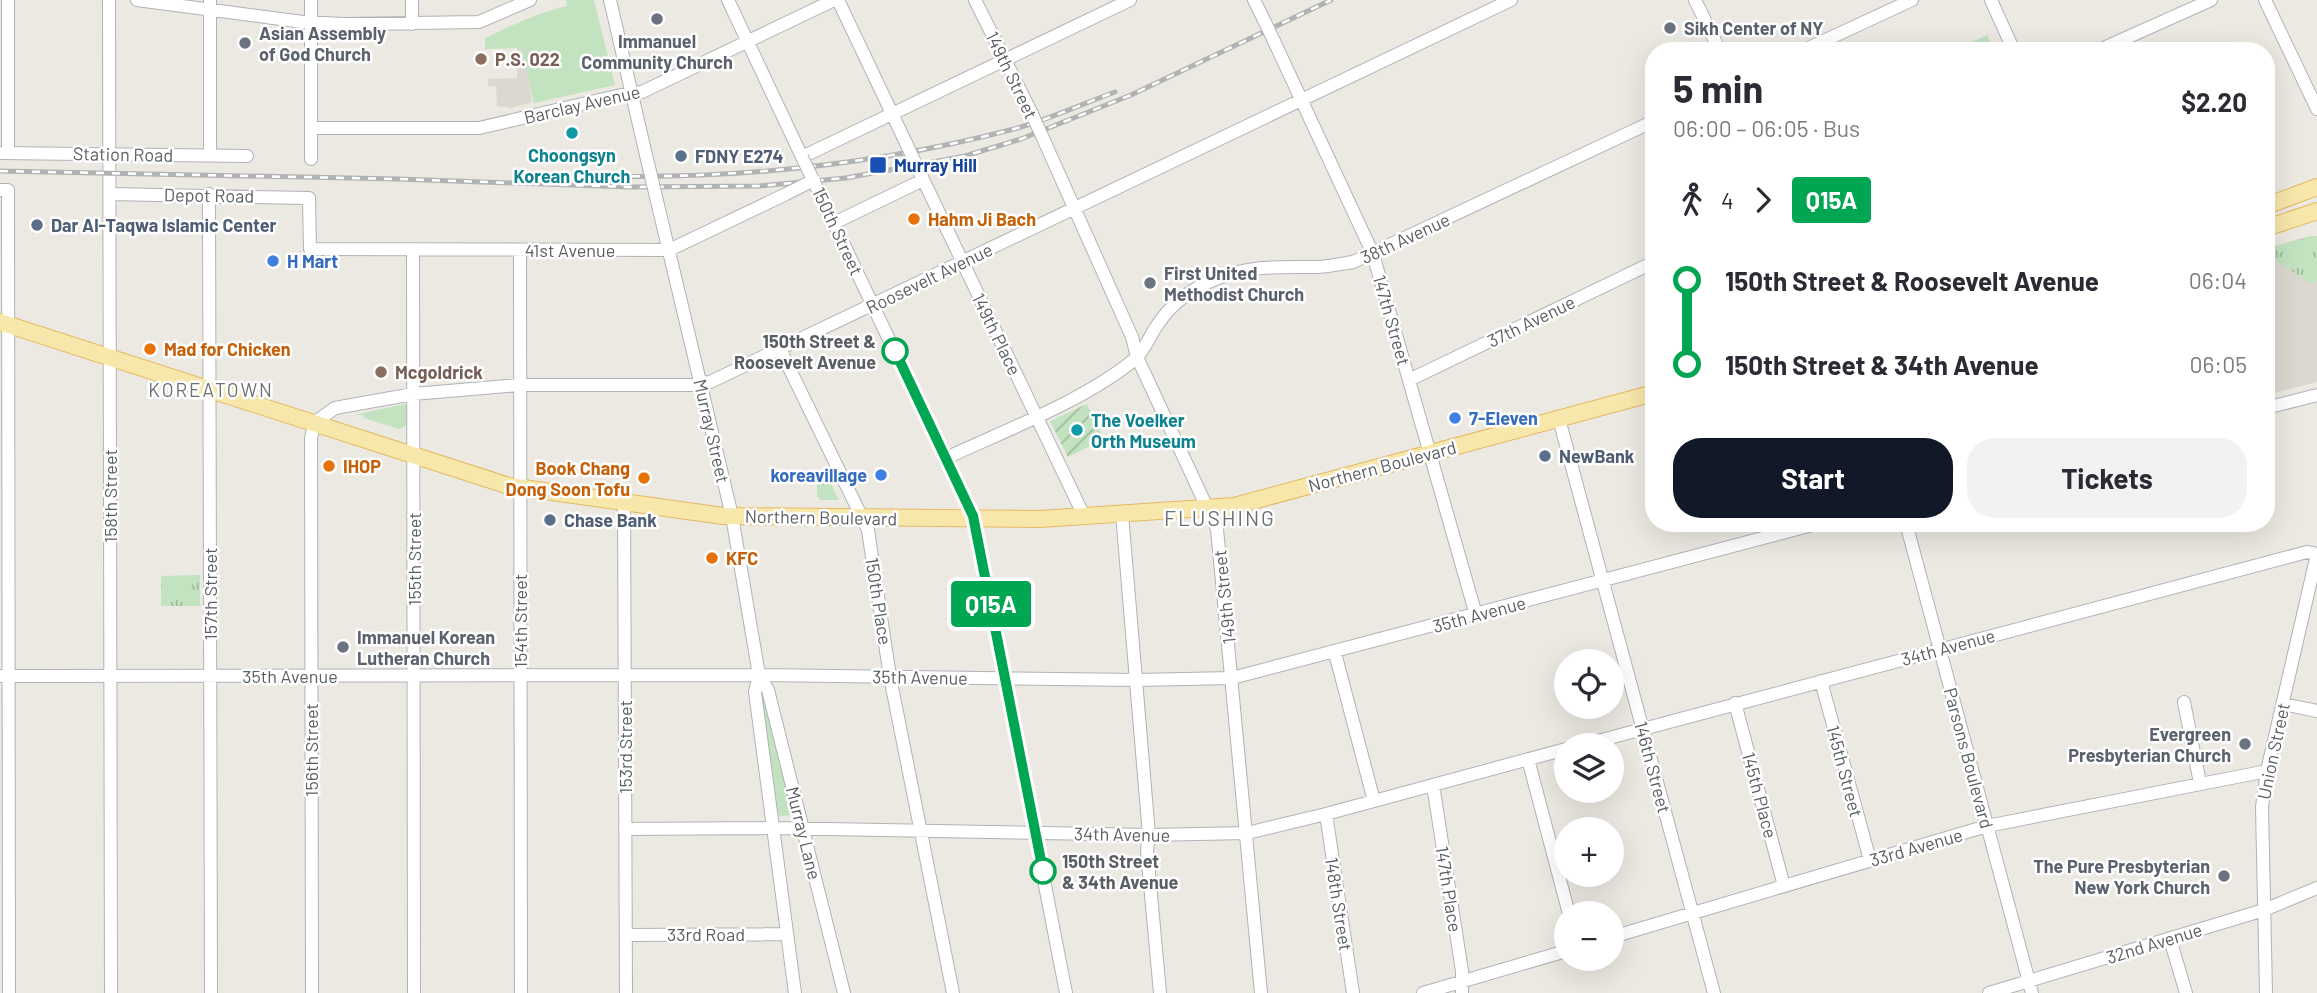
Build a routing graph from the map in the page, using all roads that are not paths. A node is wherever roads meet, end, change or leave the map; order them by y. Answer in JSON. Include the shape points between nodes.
{"nodes":[{"id":1,"x":8,"y":0,"type":"edge"},
{"id":2,"x":109,"y":0,"type":"edge"},
{"id":3,"x":137,"y":0,"type":"edge"},
{"id":4,"x":311,"y":0,"type":"edge"},
{"id":5,"x":412,"y":0,"type":"edge"},
{"id":6,"x":530,"y":0,"type":"edge"},
{"id":7,"x":610,"y":0,"type":"edge"},
{"id":8,"x":728,"y":0,"type":"edge"},
{"id":9,"x":836,"y":0,"type":"edge"},
{"id":10,"x":975,"y":0,"type":"edge"},
{"id":11,"x":1130,"y":0,"type":"edge"},
{"id":12,"x":1254,"y":0,"type":"edge"},
{"id":13,"x":1511,"y":0,"type":"edge"},
{"id":14,"x":1695,"y":0,"type":"edge"},
{"id":15,"x":1912,"y":0,"type":"edge"},
{"id":16,"x":1991,"y":0,"type":"edge"},
{"id":17,"x":2211,"y":0,"type":"edge"},
{"id":18,"x":2265,"y":0,"type":"edge"},
{"id":19,"x":210,"y":5,"type":"edge"},
{"id":20,"x":311,"y":23,"type":"junction"},
{"id":21,"x":412,"y":24,"type":"junction"},
{"id":22,"x":747,"y":42,"type":"junction"},
{"id":23,"x":1716,"y":42,"type":"edge"},
{"id":24,"x":1821,"y":42,"type":"edge"},
{"id":25,"x":2010,"y":42,"type":"edge"},
{"id":26,"x":2117,"y":42,"type":"edge"},
{"id":27,"x":1004,"y":60,"type":"junction"},
{"id":28,"x":631,"y":94,"type":"junction"},
{"id":29,"x":1301,"y":100,"type":"junction"},
{"id":30,"x":2317,"y":108,"type":"edge"},
{"id":31,"x":892,"y":114,"type":"junction"},
{"id":32,"x":1645,"y":125,"type":"edge"},
{"id":33,"x":311,"y":128,"type":"junction"},
{"id":34,"x":4,"y":153,"type":"edge"},
{"id":35,"x":109,"y":154,"type":"junction"},
{"id":36,"x":210,"y":156,"type":"junction"},
{"id":37,"x":247,"y":156,"type":"dead end"},
{"id":38,"x":802,"y":157,"type":"junction"},
{"id":39,"x":311,"y":159,"type":"dead end"},
{"id":40,"x":922,"y":178,"type":"junction"},
{"id":41,"x":814,"y":180,"type":"junction"},
{"id":42,"x":2317,"y":187,"type":"edge"},
{"id":43,"x":4,"y":190,"type":"edge"},
{"id":44,"x":110,"y":194,"type":"junction"},
{"id":45,"x":209,"y":194,"type":"junction"},
{"id":46,"x":2275,"y":203,"type":"edge"},
{"id":47,"x":1075,"y":209,"type":"junction"},
{"id":48,"x":2317,"y":211,"type":"edge"},
{"id":49,"x":834,"y":223,"type":"junction"},
{"id":50,"x":2275,"y":225,"type":"edge"},
{"id":51,"x":310,"y":250,"type":"joint"},
{"id":52,"x":413,"y":250,"type":"junction"},
{"id":53,"x":520,"y":250,"type":"junction"},
{"id":54,"x":669,"y":250,"type":"junction"},
{"id":55,"x":1373,"y":254,"type":"junction"},
{"id":56,"x":962,"y":262,"type":"junction"},
{"id":57,"x":1645,"y":266,"type":"edge"},
{"id":58,"x":873,"y":305,"type":"junction"},
{"id":59,"x":4,"y":324,"type":"edge"},
{"id":60,"x":780,"y":349,"type":"junction"},
{"id":61,"x":1137,"y":357,"type":"junction"},
{"id":62,"x":110,"y":358,"type":"junction"},
{"id":63,"x":1409,"y":380,"type":"junction"},
{"id":64,"x":700,"y":384,"type":"junction"},
{"id":65,"x":519,"y":385,"type":"junction"},
{"id":66,"x":210,"y":390,"type":"junction"},
{"id":67,"x":413,"y":394,"type":"junction"},
{"id":68,"x":1645,"y":395,"type":"edge"},
{"id":69,"x":2317,"y":395,"type":"edge"},
{"id":70,"x":2275,"y":406,"type":"edge"},
{"id":71,"x":1036,"y":416,"type":"junction"},
{"id":72,"x":1559,"y":419,"type":"junction"},
{"id":73,"x":314,"y":423,"type":"junction"},
{"id":74,"x":1430,"y":453,"type":"junction"},
{"id":75,"x":414,"y":455,"type":"junction"},
{"id":76,"x":946,"y":458,"type":"junction"},
{"id":77,"x":520,"y":487,"type":"junction"},
{"id":78,"x":624,"y":501,"type":"junction"},
{"id":79,"x":1207,"y":508,"type":"junction"},
{"id":80,"x":1122,"y":514,"type":"junction"},
{"id":81,"x":732,"y":516,"type":"junction"},
{"id":82,"x":1084,"y":516,"type":"junction"},
{"id":83,"x":862,"y":518,"type":"junction"},
{"id":84,"x":974,"y":519,"type":"junction"},
{"id":85,"x":1786,"y":532,"type":"edge"},
{"id":86,"x":1908,"y":532,"type":"edge"},
{"id":87,"x":2317,"y":554,"type":"edge"},
{"id":88,"x":1603,"y":580,"type":"junction"},
{"id":89,"x":2311,"y":607,"type":"edge"},
{"id":90,"x":1476,"y":615,"type":"junction"},
{"id":91,"x":1940,"y":649,"type":"junction"},
{"id":92,"x":1335,"y":653,"type":"junction"},
{"id":93,"x":520,"y":675,"type":"junction"},
{"id":94,"x":625,"y":675,"type":"junction"},
{"id":95,"x":759,"y":675,"type":"junction"},
{"id":96,"x":4,"y":676,"type":"edge"},
{"id":97,"x":110,"y":676,"type":"junction"},
{"id":98,"x":211,"y":676,"type":"junction"},
{"id":99,"x":311,"y":676,"type":"junction"},
{"id":100,"x":414,"y":676,"type":"junction"},
{"id":101,"x":890,"y":677,"type":"junction"},
{"id":102,"x":1005,"y":678,"type":"junction"},
{"id":103,"x":1233,"y":678,"type":"junction"},
{"id":104,"x":1138,"y":680,"type":"junction"},
{"id":105,"x":1821,"y":681,"type":"junction"},
{"id":106,"x":2184,"y":702,"type":"dead end"},
{"id":107,"x":1735,"y":703,"type":"junction"},
{"id":108,"x":2283,"y":704,"type":"junction"},
{"id":109,"x":2317,"y":711,"type":"edge"},
{"id":110,"x":1643,"y":728,"type":"junction"},
{"id":111,"x":1624,"y":733,"type":"edge"},
{"id":112,"x":1554,"y":752,"type":"edge"},
{"id":113,"x":1528,"y":759,"type":"junction"},
{"id":114,"x":2267,"y":771,"type":"junction"},
{"id":115,"x":2200,"y":783,"type":"junction"},
{"id":116,"x":1433,"y":785,"type":"junction"},
{"id":117,"x":1374,"y":801,"type":"junction"},
{"id":118,"x":1326,"y":814,"type":"junction"},
{"id":119,"x":1987,"y":826,"type":"junction"},
{"id":120,"x":773,"y":828,"type":"junction"},
{"id":121,"x":625,"y":829,"type":"junction"},
{"id":122,"x":803,"y":829,"type":"junction"},
{"id":123,"x":920,"y":831,"type":"junction"},
{"id":124,"x":1035,"y":832,"type":"junction"},
{"id":125,"x":1247,"y":834,"type":"junction"},
{"id":126,"x":1149,"y":835,"type":"junction"},
{"id":127,"x":1870,"y":860,"type":"junction"},
{"id":128,"x":1784,"y":886,"type":"junction"},
{"id":129,"x":2317,"y":888,"type":"edge"},
{"id":130,"x":1566,"y":901,"type":"edge"},
{"id":131,"x":2264,"y":910,"type":"junction"},
{"id":132,"x":1692,"y":913,"type":"junction"},
{"id":133,"x":1624,"y":933,"type":"edge"},
{"id":134,"x":787,"y":934,"type":"junction"},
{"id":135,"x":626,"y":935,"type":"junction"},
{"id":136,"x":2171,"y":939,"type":"junction"},
{"id":137,"x":1554,"y":955,"type":"edge"},
{"id":138,"x":1462,"y":987,"type":"edge"},
{"id":139,"x":2030,"y":987,"type":"edge"},
{"id":140,"x":9,"y":993,"type":"edge"},
{"id":141,"x":111,"y":993,"type":"edge"},
{"id":142,"x":211,"y":993,"type":"edge"},
{"id":143,"x":312,"y":993,"type":"edge"},
{"id":144,"x":414,"y":993,"type":"edge"},
{"id":145,"x":521,"y":993,"type":"edge"},
{"id":146,"x":626,"y":993,"type":"edge"},
{"id":147,"x":795,"y":993,"type":"edge"},
{"id":148,"x":844,"y":993,"type":"edge"},
{"id":149,"x":953,"y":993,"type":"edge"},
{"id":150,"x":1066,"y":993,"type":"edge"},
{"id":151,"x":1160,"y":993,"type":"edge"},
{"id":152,"x":1261,"y":993,"type":"edge"},
{"id":153,"x":1353,"y":993,"type":"edge"},
{"id":154,"x":1423,"y":993,"type":"edge"},
{"id":155,"x":1714,"y":993,"type":"edge"},
{"id":156,"x":1989,"y":993,"type":"edge"},
{"id":157,"x":2186,"y":993,"type":"edge"},
{"id":158,"x":2266,"y":993,"type":"edge"}],
"edges":[{"from":1,"to":34,"type":"street"},
{"from":2,"to":35,"type":"street","name":"158th Street"},
{"from":3,"to":19,"type":"street"},
{"from":4,"to":20,"type":"street"},
{"from":5,"to":21,"type":"street"},
{"from":6,"to":21,"type":"street","via":[[479,22]]},
{"from":7,"to":28,"type":"street","name":"Murray Street"},
{"from":8,"to":22,"type":"street","name":"150th Street"},
{"from":9,"to":22,"type":"street","name":"Barclay Avenue"},
{"from":9,"to":31,"type":"street","name":"149th Place"},
{"from":10,"to":27,"type":"street","name":"149th Street"},
{"from":11,"to":27,"type":"street"},
{"from":12,"to":29,"type":"street","name":"147th Street","bridge":true},
{"from":13,"to":29,"type":"street","name":"Roosevelt Avenue"},
{"from":14,"to":23,"type":"street"},
{"from":15,"to":24,"type":"street"},
{"from":16,"to":25,"type":"street"},
{"from":17,"to":26,"type":"street"},
{"from":18,"to":30,"type":"street"},
{"from":19,"to":20,"type":"street"},
{"from":19,"to":36,"type":"street"},
{"from":20,"to":21,"type":"street"},
{"from":20,"to":33,"type":"street"},
{"from":22,"to":28,"type":"street","name":"Barclay Avenue"},
{"from":22,"to":38,"type":"street","name":"150th Street"},
{"from":27,"to":31,"type":"street"},
{"from":27,"to":47,"type":"street","name":"149th Street","bridge":true},
{"from":28,"to":33,"type":"street","name":"Barclay Avenue","via":[[479,128]]},
{"from":28,"to":54,"type":"street","name":"Murray Street","bridge":true},
{"from":29,"to":47,"type":"street","name":"Roosevelt Avenue"},
{"from":29,"to":55,"type":"street","name":"147th Street"},
{"from":31,"to":38,"type":"street"},
{"from":31,"to":40,"type":"street","name":"149th Place","bridge":true},
{"from":32,"to":55,"type":"street","name":"38th Avenue"},
{"from":33,"to":39,"type":"street"},
{"from":34,"to":35,"type":"street","name":"Station Road"},
{"from":35,"to":36,"type":"street","name":"Station Road"},
{"from":35,"to":44,"type":"street","name":"158th Street"},
{"from":36,"to":37,"type":"street","name":"Station Road"},
{"from":38,"to":41,"type":"street","name":"150th Street","bridge":true},
{"from":40,"to":49,"type":"street"},
{"from":40,"to":56,"type":"street","name":"149th Place"},
{"from":41,"to":49,"type":"street","name":"150th Street","bridge":true},
{"from":41,"to":54,"type":"street","name":"41st Avenue","bridge":true},
{"from":42,"to":46,"type":"main road"},
{"from":43,"to":59,"type":"street"},
{"from":44,"to":45,"type":"street","name":"Depot Road"},
{"from":44,"to":62,"type":"street","name":"158th Street"},
{"from":45,"to":51,"type":"street","name":"Depot Road","via":[[309,198]]},
{"from":45,"to":66,"type":"street","name":"157th Street"},
{"from":47,"to":56,"type":"street","name":"Roosevelt Avenue"},
{"from":47,"to":61,"type":"street","name":"149th Street"},
{"from":48,"to":50,"type":"main road"},
{"from":49,"to":58,"type":"street","name":"150th Street"},
{"from":51,"to":52,"type":"street","name":"41st Avenue"},
{"from":52,"to":53,"type":"street","name":"41st Avenue"},
{"from":52,"to":67,"type":"street","name":"155th Street"},
{"from":53,"to":54,"type":"street","name":"41st Avenue"},
{"from":53,"to":65,"type":"street","name":"154th Street"},
{"from":54,"to":64,"type":"street","name":"Murray Street"},
{"from":55,"to":61,"type":"street","name":"38th Avenue","via":[[1317,267],[1254,268],[1217,279],[1172,307]]},
{"from":55,"to":63,"type":"street","name":"147th Street"},
{"from":56,"to":58,"type":"street","name":"Roosevelt Avenue"},
{"from":56,"to":71,"type":"street","name":"149th Place"},
{"from":57,"to":63,"type":"street","name":"37th Avenue"},
{"from":58,"to":60,"type":"street","name":"Roosevelt Avenue"},
{"from":58,"to":76,"type":"street","name":"150th Street"},
{"from":59,"to":62,"type":"main road","name":"Northern Boulevard"},
{"from":59,"to":96,"type":"street"},
{"from":60,"to":64,"type":"street","name":"Roosevelt Avenue"},
{"from":60,"to":83,"type":"street","name":"150th Place"},
{"from":61,"to":71,"type":"street","name":"38th Avenue","via":[[1081,395]]},
{"from":61,"to":79,"type":"street","name":"149th Street"},
{"from":62,"to":66,"type":"main road","name":"Northern Boulevard"},
{"from":62,"to":97,"type":"street","name":"158th Street"},
{"from":63,"to":74,"type":"street","name":"147th Street"},
{"from":64,"to":65,"type":"street","name":"Roosevelt Avenue"},
{"from":64,"to":81,"type":"street","name":"Murray Street"},
{"from":65,"to":67,"type":"street","name":"Roosevelt Avenue"},
{"from":65,"to":77,"type":"street","name":"154th Street"},
{"from":66,"to":73,"type":"main road","name":"Northern Boulevard"},
{"from":66,"to":98,"type":"street","name":"157th Street"},
{"from":67,"to":73,"type":"street","name":"Roosevelt Avenue","via":[[335,408]]},
{"from":67,"to":75,"type":"street","name":"155th Street"},
{"from":68,"to":72,"type":"main road","name":"Northern Boulevard"},
{"from":69,"to":70,"type":"street"},
{"from":71,"to":76,"type":"street","name":"38th Avenue"},
{"from":71,"to":82,"type":"street","name":"149th Place"},
{"from":72,"to":74,"type":"main road","name":"Northern Boulevard"},
{"from":72,"to":88,"type":"street","name":"146th Street"},
{"from":73,"to":75,"type":"main road","name":"Northern Boulevard"},
{"from":73,"to":99,"type":"street","name":"156th Street"},
{"from":74,"to":79,"type":"main road","name":"Northern Boulevard","via":[[1234,506]]},
{"from":74,"to":90,"type":"street","name":"147th Street"},
{"from":75,"to":77,"type":"main road","name":"Northern Boulevard"},
{"from":75,"to":100,"type":"street","name":"155th Street"},
{"from":76,"to":84,"type":"street","name":"150th Street"},
{"from":77,"to":78,"type":"main road","name":"Northern Boulevard"},
{"from":77,"to":93,"type":"street","name":"154th Street"},
{"from":78,"to":81,"type":"main road","name":"Northern Boulevard"},
{"from":78,"to":94,"type":"street","name":"153rd Street"},
{"from":79,"to":80,"type":"main road","name":"Northern Boulevard"},
{"from":79,"to":103,"type":"street","name":"149th Street","via":[[1217,530]]},
{"from":80,"to":82,"type":"main road","name":"Northern Boulevard"},
{"from":80,"to":104,"type":"street"},
{"from":81,"to":83,"type":"main road","name":"Northern Boulevard"},
{"from":81,"to":95,"type":"street","name":"Murray Street"},
{"from":82,"to":84,"type":"main road","name":"Northern Boulevard"},
{"from":83,"to":84,"type":"main road","name":"Northern Boulevard"},
{"from":83,"to":101,"type":"street","name":"150th Place","via":[[869,537]]},
{"from":84,"to":102,"type":"street","name":"150th Street"},
{"from":85,"to":88,"type":"street","name":"35th Avenue"},
{"from":86,"to":91,"type":"street","name":"Parsons Boulevard"},
{"from":87,"to":89,"type":"street","name":"Union Street"},
{"from":87,"to":91,"type":"street","name":"34th Avenue","via":[[2307,552]]},
{"from":88,"to":90,"type":"street","name":"35th Avenue"},
{"from":88,"to":110,"type":"street","name":"146th Street"},
{"from":89,"to":108,"type":"street","name":"Union Street"},
{"from":90,"to":92,"type":"street","name":"35th Avenue"},
{"from":91,"to":105,"type":"street","name":"34th Avenue"},
{"from":91,"to":119,"type":"street","name":"Parsons Boulevard"},
{"from":92,"to":103,"type":"street","name":"35th Avenue"},
{"from":92,"to":117,"type":"street"},
{"from":93,"to":94,"type":"street","name":"35th Avenue"},
{"from":93,"to":100,"type":"street","name":"35th Avenue"},
{"from":93,"to":145,"type":"street","name":"154th Street"},
{"from":94,"to":95,"type":"street","name":"35th Avenue"},
{"from":94,"to":121,"type":"street","name":"153rd Street"},
{"from":95,"to":101,"type":"street","name":"35th Avenue"},
{"from":95,"to":120,"type":"street","name":"Murray Street","via":[[755,692]]},
{"from":95,"to":122,"type":"street","name":"Murray Lane","via":[[768,690]]},
{"from":96,"to":97,"type":"street","name":"35th Avenue"},
{"from":96,"to":140,"type":"street"},
{"from":97,"to":98,"type":"street","name":"35th Avenue"},
{"from":97,"to":141,"type":"street","name":"158th Street"},
{"from":98,"to":99,"type":"street","name":"35th Avenue"},
{"from":98,"to":142,"type":"street","name":"157th Street"},
{"from":99,"to":100,"type":"street","name":"35th Avenue"},
{"from":99,"to":143,"type":"street","name":"156th Street"},
{"from":100,"to":144,"type":"street","name":"155th Street"},
{"from":101,"to":102,"type":"street","name":"35th Avenue"},
{"from":101,"to":123,"type":"street","name":"150th Place"},
{"from":102,"to":104,"type":"street","name":"35th Avenue"},
{"from":102,"to":124,"type":"street","name":"150th Street"},
{"from":103,"to":104,"type":"street","name":"35th Avenue"},
{"from":103,"to":125,"type":"street","name":"149th Street"},
{"from":104,"to":126,"type":"street"},
{"from":105,"to":107,"type":"street","name":"34th Avenue"},
{"from":105,"to":127,"type":"street","name":"145th Street"},
{"from":106,"to":115,"type":"street"},
{"from":107,"to":110,"type":"street","name":"34th Avenue"},
{"from":107,"to":128,"type":"street","name":"145th Place"},
{"from":108,"to":109,"type":"street"},
{"from":108,"to":114,"type":"street","name":"Union Street"},
{"from":110,"to":111,"type":"street","name":"34th Avenue"},
{"from":110,"to":132,"type":"street","name":"146th Street"},
{"from":112,"to":113,"type":"street","name":"34th Avenue"},
{"from":113,"to":116,"type":"street","name":"34th Avenue"},
{"from":113,"to":130,"type":"street"},
{"from":114,"to":115,"type":"street","name":"33rd Avenue"},
{"from":114,"to":131,"type":"street","name":"Union Street","via":[[2262,807]]},
{"from":115,"to":119,"type":"street","name":"33rd Avenue"},
{"from":116,"to":117,"type":"street","name":"34th Avenue"},
{"from":116,"to":138,"type":"street","name":"147th Place"},
{"from":117,"to":118,"type":"street","name":"34th Avenue"},
{"from":118,"to":125,"type":"street","name":"34th Avenue"},
{"from":118,"to":153,"type":"street","name":"148th Street"},
{"from":119,"to":127,"type":"street","name":"33rd Avenue"},
{"from":119,"to":139,"type":"street","name":"Parsons Boulevard"},
{"from":120,"to":121,"type":"street","name":"34th Avenue"},
{"from":120,"to":122,"type":"street","name":"34th Avenue"},
{"from":120,"to":134,"type":"street","name":"Murray Street"},
{"from":121,"to":135,"type":"street","name":"153rd Street"},
{"from":122,"to":123,"type":"street","name":"34th Avenue"},
{"from":122,"to":148,"type":"street","name":"Murray Lane"},
{"from":123,"to":124,"type":"street","name":"34th Avenue"},
{"from":123,"to":149,"type":"street","name":"150th Place"},
{"from":124,"to":126,"type":"street","name":"34th Avenue"},
{"from":124,"to":150,"type":"street","name":"150th Street"},
{"from":125,"to":126,"type":"street","name":"34th Avenue"},
{"from":125,"to":152,"type":"street","name":"149th Street"},
{"from":126,"to":151,"type":"street"},
{"from":127,"to":128,"type":"street","name":"33rd Avenue"},
{"from":128,"to":132,"type":"street","name":"33rd Avenue"},
{"from":129,"to":131,"type":"street","name":"32nd Avenue"},
{"from":131,"to":136,"type":"street","name":"32nd Avenue"},
{"from":131,"to":158,"type":"street","name":"Union Street"},
{"from":132,"to":133,"type":"street","name":"33rd Avenue"},
{"from":132,"to":155,"type":"street","name":"146th Street"},
{"from":134,"to":135,"type":"street","name":"33rd Road"},
{"from":134,"to":147,"type":"street","name":"Murray Street"},
{"from":135,"to":146,"type":"street","name":"153rd Street"},
{"from":136,"to":139,"type":"street","name":"32nd Avenue"},
{"from":136,"to":157,"type":"street"},
{"from":137,"to":138,"type":"street"},
{"from":138,"to":154,"type":"street"},
{"from":139,"to":156,"type":"street","name":"32nd Avenue"}]}
